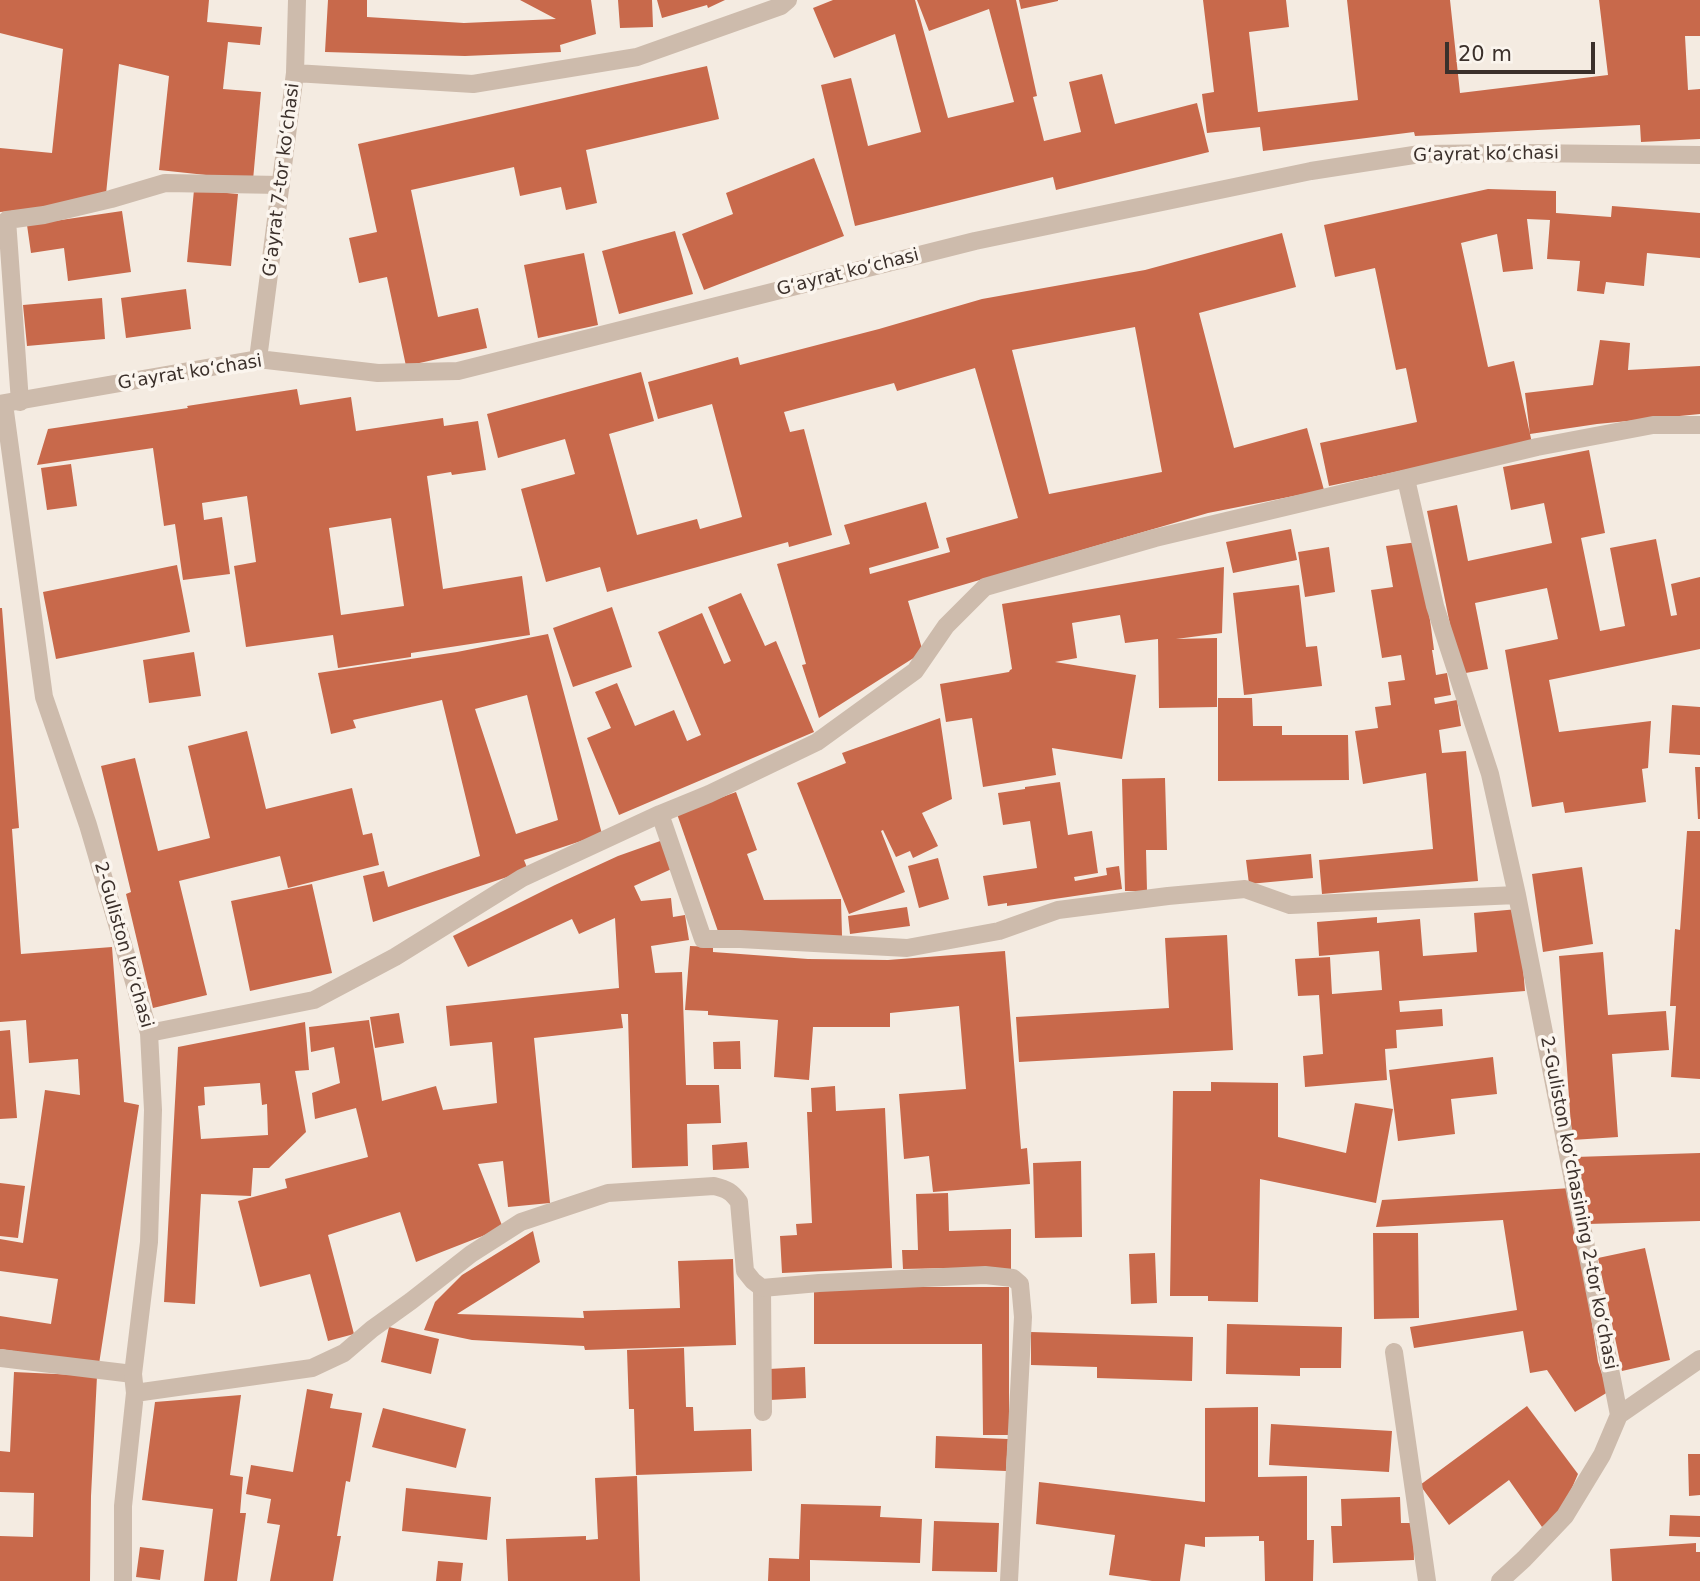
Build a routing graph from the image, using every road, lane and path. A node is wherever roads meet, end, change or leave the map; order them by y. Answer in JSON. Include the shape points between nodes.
{"nodes":[{"id":1,"x":297,"y":0,"type":"edge"},
{"id":2,"x":788,"y":0,"type":"edge"},
{"id":3,"x":295,"y":73,"type":"junction"},
{"id":4,"x":1700,"y":155,"type":"edge"},
{"id":5,"x":281,"y":185,"type":"junction"},
{"id":6,"x":3,"y":220,"type":"edge"},
{"id":7,"x":257,"y":359,"type":"junction"},
{"id":8,"x":8,"y":403,"type":"edge"},
{"id":9,"x":1700,"y":425,"type":"edge"},
{"id":10,"x":1406,"y":479,"type":"junction"},
{"id":11,"x":660,"y":814,"type":"junction"},
{"id":12,"x":1517,"y":895,"type":"junction"},
{"id":13,"x":149,"y":1033,"type":"junction"},
{"id":14,"x":762,"y":1288,"type":"junction"},
{"id":15,"x":1394,"y":1352,"type":"dead end"},
{"id":16,"x":0,"y":1358,"type":"edge"},
{"id":17,"x":1700,"y":1359,"type":"edge"},
{"id":18,"x":134,"y":1374,"type":"junction"},
{"id":19,"x":135,"y":1393,"type":"junction"},
{"id":20,"x":763,"y":1412,"type":"dead end"},
{"id":21,"x":1619,"y":1415,"type":"junction"},
{"id":22,"x":123,"y":1581,"type":"edge"},
{"id":23,"x":1009,"y":1581,"type":"edge"},
{"id":24,"x":1427,"y":1581,"type":"edge"},
{"id":25,"x":1500,"y":1581,"type":"edge"}],
"edges":[{"from":1,"to":3,"type":"street","name":"Gʻayrat 7-tor koʻchasi"},
{"from":2,"to":3,"type":"street","via":[[637,57],[473,84]]},
{"from":3,"to":5,"type":"street","name":"Gʻayrat 7-tor koʻchasi"},
{"from":4,"to":7,"type":"street","name":"Gʻayrat koʻchasi","via":[[1420,154],[1311,171],[975,241],[458,372],[378,373]]},
{"from":5,"to":6,"type":"street","via":[[165,183],[44,215]]},
{"from":5,"to":7,"type":"street","name":"Gʻayrat 7-tor koʻchasi"},
{"from":6,"to":8,"type":"street","name":"2-Guliston koʻchasi"},
{"from":7,"to":8,"type":"street","name":"Gʻayrat koʻchasi"},
{"from":8,"to":13,"type":"street","name":"2-Guliston koʻchasi","via":[[44,697],[88,825]]},
{"from":9,"to":10,"type":"street","via":[[1640,427]]},
{"from":10,"to":11,"type":"street","via":[[1155,538],[985,587],[946,626],[915,671],[817,741]]},
{"from":10,"to":12,"type":"street","name":"2-Guliston koʻchasining 2-tor koʻchasi","via":[[1435,606],[1490,774]]},
{"from":11,"to":12,"type":"street","via":[[703,939],[907,948],[999,931],[1058,910],[1245,889],[1290,905]]},
{"from":11,"to":13,"type":"street","via":[[522,878],[395,957],[314,1000]]},
{"from":12,"to":21,"type":"street","name":"2-Guliston koʻchasining 2-tor koʻchasi"},
{"from":13,"to":18,"type":"street","name":"2-Guliston koʻchasi","via":[[153,1110],[149,1242]]},
{"from":14,"to":19,"type":"street","via":[[745,1271],[739,1202],[726,1188],[608,1193],[521,1222],[471,1254],[345,1353],[312,1368]]},
{"from":14,"to":20,"type":"street"},
{"from":14,"to":23,"type":"street","via":[[985,1275],[1013,1278],[1020,1284],[1023,1317]]},
{"from":15,"to":24,"type":"street"},
{"from":16,"to":18,"type":"street"},
{"from":17,"to":21,"type":"street"},
{"from":18,"to":19,"type":"street","name":"2-Guliston koʻchasi"},
{"from":19,"to":22,"type":"street","name":"2-Guliston koʻchasi","via":[[123,1506]]},
{"from":21,"to":25,"type":"street","via":[[1602,1455],[1565,1516]]}]}
